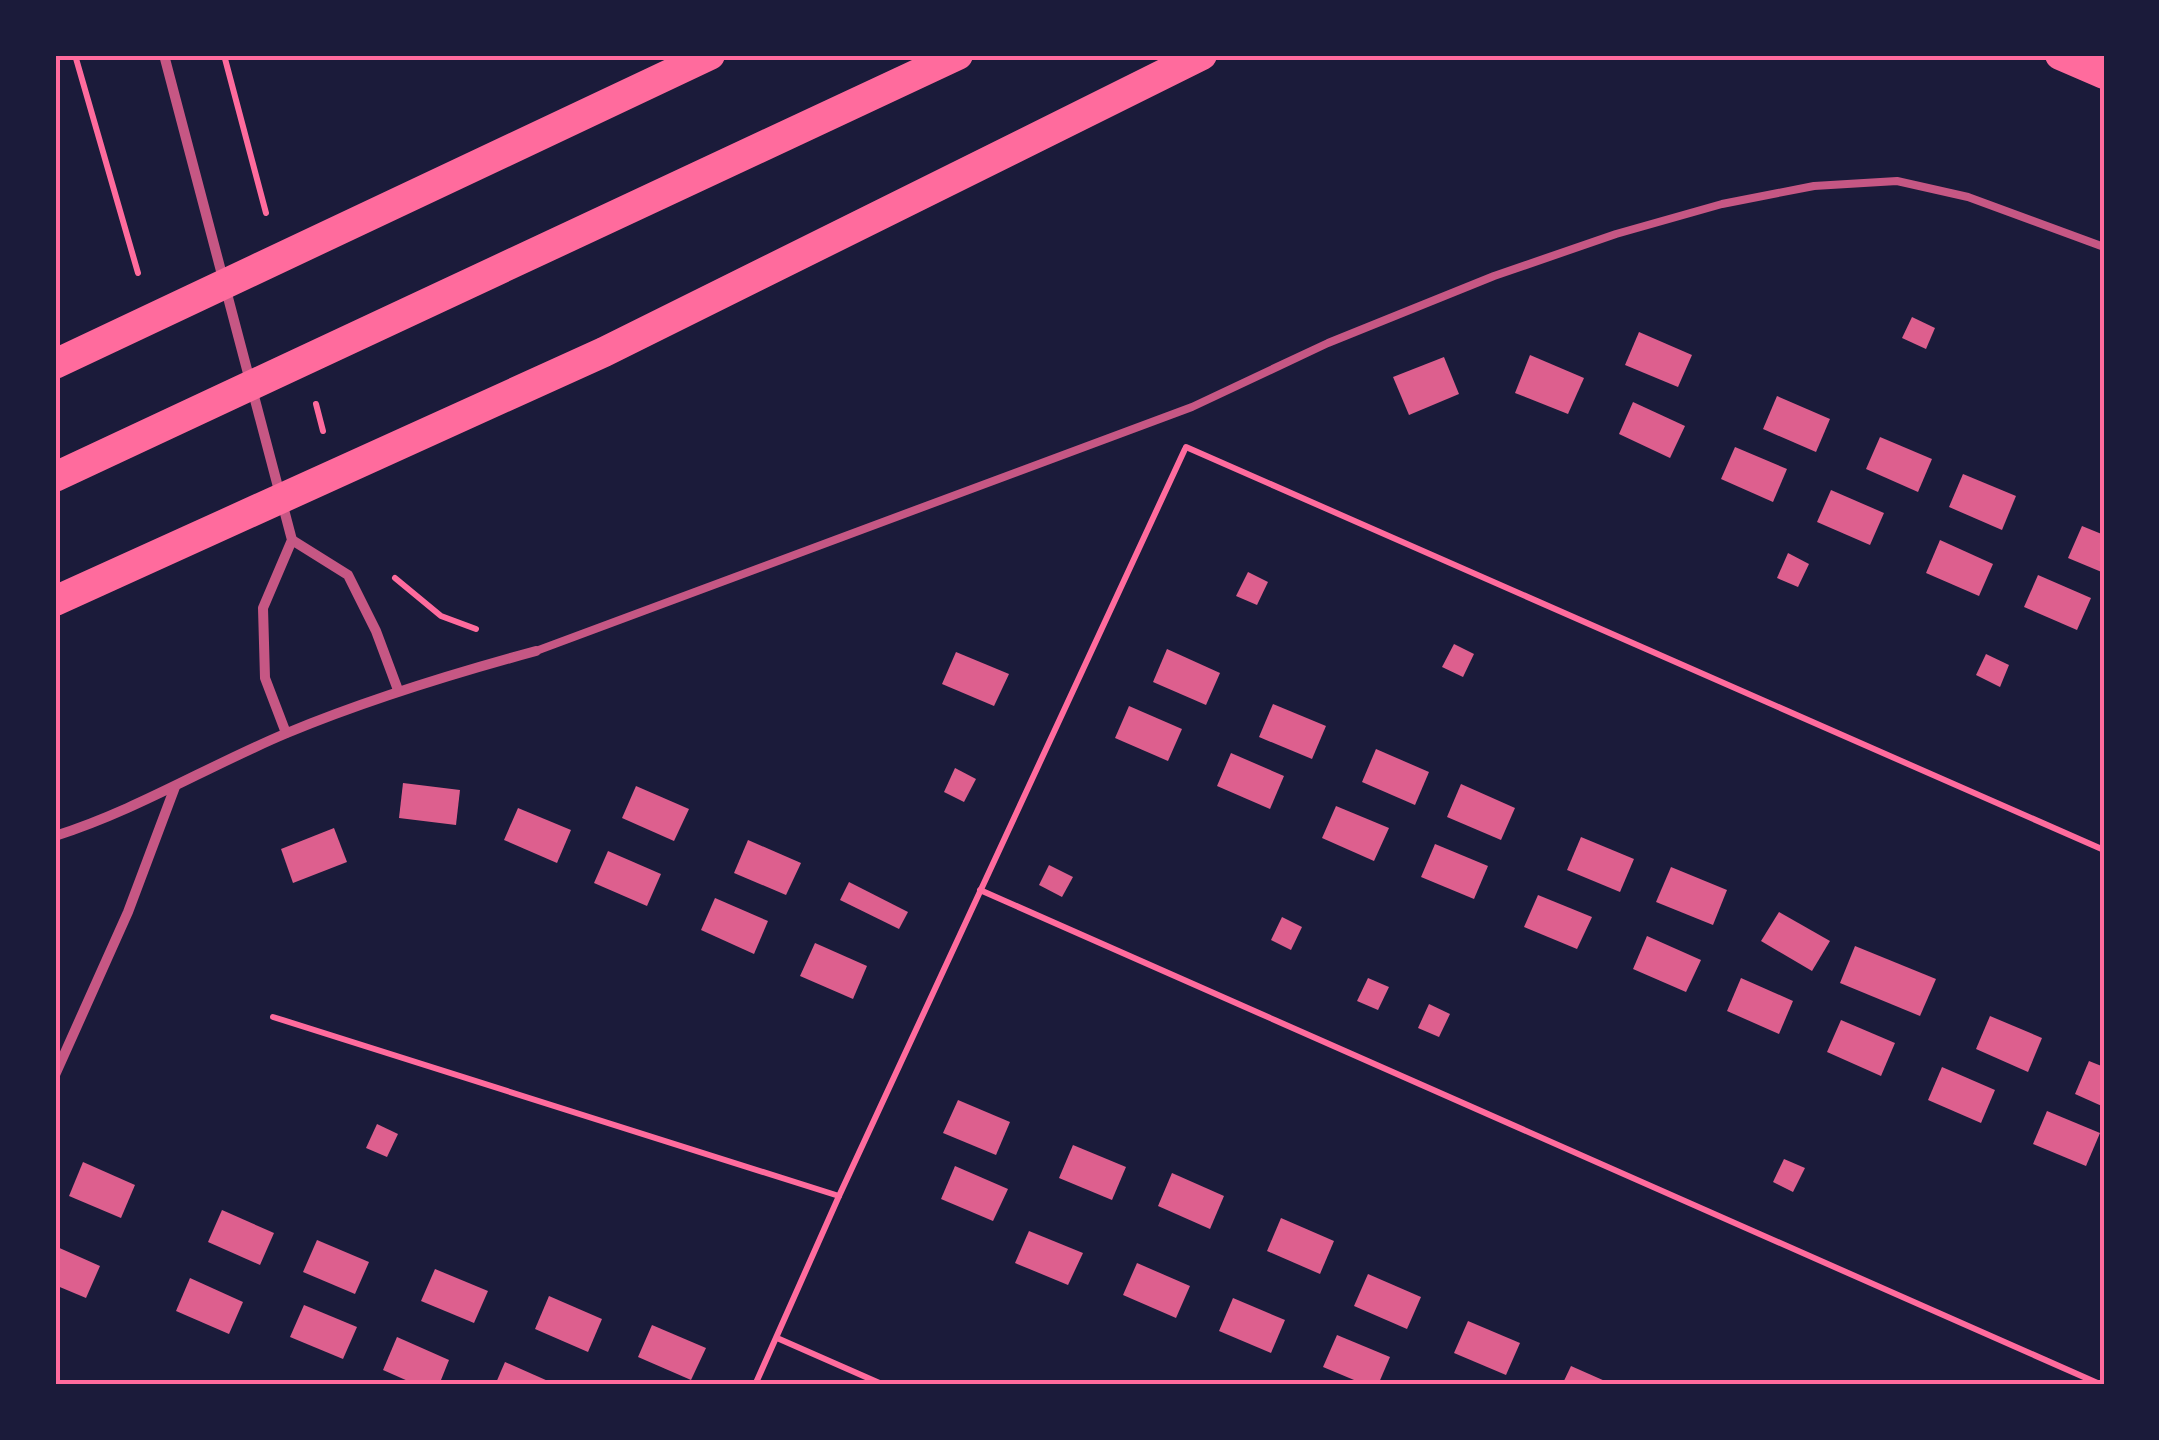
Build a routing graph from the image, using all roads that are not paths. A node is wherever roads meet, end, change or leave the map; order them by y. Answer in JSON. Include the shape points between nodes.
{"nodes":[{"id":1,"x":164,"y":55,"type":"edge"},
{"id":2,"x":710,"y":55,"type":"edge"},
{"id":3,"x":958,"y":55,"type":"edge"},
{"id":4,"x":1202,"y":55,"type":"edge"},
{"id":5,"x":2060,"y":55,"type":"edge"},
{"id":6,"x":2104,"y":74,"type":"edge"},
{"id":7,"x":2104,"y":247,"type":"edge"},
{"id":8,"x":55,"y":364,"type":"edge"},
{"id":9,"x":64,"y":473,"type":"edge"},
{"id":10,"x":292,"y":540,"type":"junction"},
{"id":11,"x":55,"y":602,"type":"edge"},
{"id":12,"x":536,"y":650,"type":"joint"},
{"id":13,"x":398,"y":690,"type":"junction"},
{"id":14,"x":286,"y":733,"type":"junction"},
{"id":15,"x":175,"y":787,"type":"junction"},
{"id":16,"x":55,"y":836,"type":"edge"},
{"id":17,"x":55,"y":1075,"type":"edge"}],
"edges":[{"from":1,"to":10,"type":"street"},
{"from":2,"to":8,"type":"highway"},
{"from":3,"to":9,"type":"highway"},
{"from":4,"to":11,"type":"highway","via":[[604,352]]},
{"from":5,"to":6,"type":"highway"},
{"from":7,"to":12,"type":"lane","via":[[1968,197],[1897,181],[1814,186],[1686,214],[1494,276],[1192,407]]},
{"from":10,"to":13,"type":"street","via":[[348,575]]},
{"from":10,"to":14,"type":"street","via":[[264,608],[265,678]]},
{"from":12,"to":13,"type":"street"},
{"from":13,"to":14,"type":"street"},
{"from":14,"to":15,"type":"street"},
{"from":15,"to":16,"type":"street"},
{"from":15,"to":17,"type":"street"}]}
